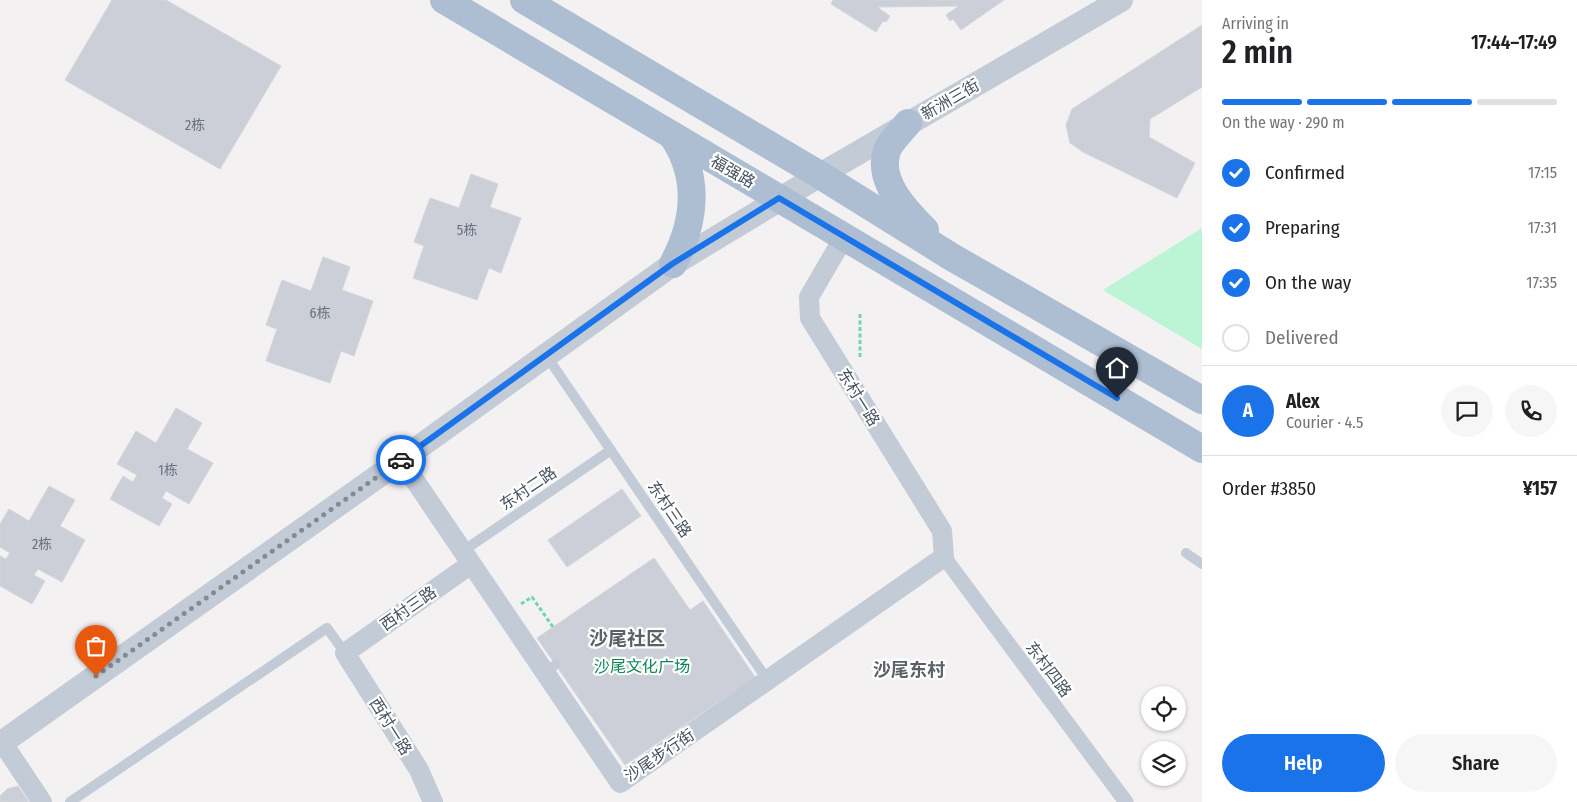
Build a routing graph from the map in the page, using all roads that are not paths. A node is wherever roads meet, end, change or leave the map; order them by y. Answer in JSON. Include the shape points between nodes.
{"nodes":[{"id":1,"x":444,"y":0,"type":"edge"},
{"id":2,"x":524,"y":0,"type":"edge"},
{"id":3,"x":1121,"y":0,"type":"edge"},
{"id":4,"x":558,"y":20,"type":"junction"},
{"id":5,"x":538,"y":56,"type":"junction"},
{"id":6,"x":908,"y":123,"type":"junction"},
{"id":7,"x":672,"y":135,"type":"junction"},
{"id":8,"x":820,"y":175,"type":"junction"},
{"id":9,"x":779,"y":198,"type":"junction"},
{"id":10,"x":844,"y":237,"type":"junction"},
{"id":11,"x":950,"y":256,"type":"junction"},
{"id":12,"x":672,"y":264,"type":"junction"},
{"id":13,"x":546,"y":355,"type":"junction"},
{"id":14,"x":1202,"y":400,"type":"edge"},
{"id":15,"x":1202,"y":449,"type":"edge"},
{"id":16,"x":611,"y":450,"type":"junction"},
{"id":17,"x":401,"y":460,"type":"junction"},
{"id":18,"x":1186,"y":552,"type":"dead end"},
{"id":19,"x":467,"y":557,"type":"junction"},
{"id":20,"x":944,"y":557,"type":"junction"},
{"id":21,"x":1202,"y":564,"type":"edge"},
{"id":22,"x":345,"y":653,"type":"junction"},
{"id":23,"x":768,"y":680,"type":"junction"},
{"id":24,"x":1,"y":743,"type":"edge"},
{"id":25,"x":42,"y":802,"type":"edge"},
{"id":26,"x":70,"y":802,"type":"edge"},
{"id":27,"x":433,"y":802,"type":"edge"},
{"id":28,"x":1126,"y":802,"type":"edge"}],
"edges":[{"from":1,"to":5,"type":"main road","name":"福强路"},
{"from":2,"to":4,"type":"main road"},
{"from":3,"to":6,"type":"street","name":"新洲三街"},
{"from":4,"to":5,"type":"main road"},
{"from":4,"to":8,"type":"main road"},
{"from":5,"to":7,"type":"main road","name":"福强路"},
{"from":6,"to":8,"type":"street","name":"新洲三街"},
{"from":6,"to":11,"type":"main road","via":[[887,150],[887,173],[893,192],[906,211]]},
{"from":7,"to":9,"type":"main road","name":"福强路"},
{"from":7,"to":12,"type":"main road","via":[[684,153],[692,198],[686,237]]},
{"from":8,"to":9,"type":"street","name":"新洲三街"},
{"from":8,"to":11,"type":"main road"},
{"from":9,"to":10,"type":"main road","name":"福强路"},
{"from":9,"to":12,"type":"street","name":"新洲三街"},
{"from":10,"to":15,"type":"main road","name":"福强路"},
{"from":10,"to":20,"type":"street","name":"东村一路","via":[[809,297],[810,318],[942,531]]},
{"from":11,"to":14,"type":"main road"},
{"from":12,"to":13,"type":"street","name":"新洲三街"},
{"from":13,"to":16,"type":"lane","name":"东村三路"},
{"from":13,"to":17,"type":"street","name":"新洲三街"},
{"from":16,"to":19,"type":"lane","name":"东村二路"},
{"from":16,"to":23,"type":"lane","name":"东村三路"},
{"from":17,"to":19,"type":"street","name":"沙尾步行街"},
{"from":17,"to":24,"type":"street","name":"新洲三街"},
{"from":18,"to":21,"type":"lane"},
{"from":19,"to":22,"type":"street","name":"西村三路"},
{"from":19,"to":23,"type":"street","name":"沙尾步行街","via":[[550,669],[620,783]]},
{"from":20,"to":23,"type":"street","name":"沙尾步行街"},
{"from":20,"to":28,"type":"street","name":"东村四路"},
{"from":22,"to":26,"type":"lane","via":[[327,628]]},
{"from":22,"to":27,"type":"street","name":"西村一路","via":[[419,770]]},
{"from":24,"to":25,"type":"street"}]}
